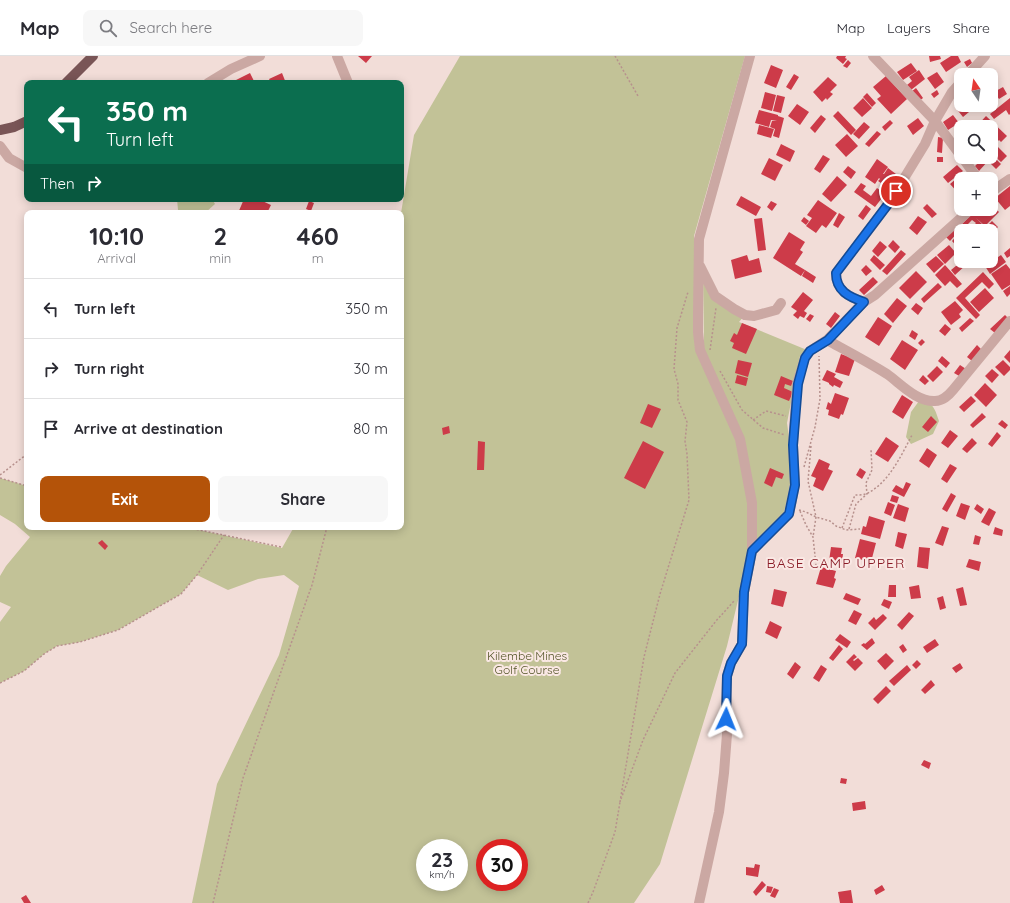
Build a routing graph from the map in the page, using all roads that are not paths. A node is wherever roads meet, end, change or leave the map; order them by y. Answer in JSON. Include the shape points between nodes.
{"nodes":[{"id":1,"x":93,"y":56,"type":"edge"},
{"id":2,"x":260,"y":56,"type":"edge"},
{"id":3,"x":337,"y":56,"type":"edge"},
{"id":4,"x":750,"y":56,"type":"edge"},
{"id":5,"x":873,"y":56,"type":"edge"},
{"id":6,"x":985,"y":56,"type":"edge"},
{"id":7,"x":974,"y":68,"type":"edge"},
{"id":8,"x":69,"y":80,"type":"edge"},
{"id":9,"x":213,"y":80,"type":"edge"},
{"id":10,"x":347,"y":80,"type":"edge"},
{"id":11,"x":954,"y":90,"type":"edge"},
{"id":12,"x":935,"y":121,"type":"junction"},
{"id":13,"x":24,"y":122,"type":"edge"},
{"id":14,"x":0,"y":130,"type":"edge"},
{"id":15,"x":0,"y":146,"type":"edge"},
{"id":16,"x":954,"y":146,"type":"edge"},
{"id":17,"x":24,"y":166,"type":"edge"},
{"id":18,"x":1010,"y":179,"type":"edge"},
{"id":19,"x":998,"y":187,"type":"edge"},
{"id":20,"x":963,"y":216,"type":"edge"},
{"id":21,"x":699,"y":264,"type":"junction"},
{"id":22,"x":864,"y":302,"type":"junction"},
{"id":23,"x":781,"y":303,"type":"dead end"},
{"id":24,"x":1010,"y":321,"type":"edge"},
{"id":25,"x":828,"y":340,"type":"junction"},
{"id":26,"x":752,"y":551,"type":"junction"},
{"id":27,"x":699,"y":903,"type":"edge"}],
"edges":[{"from":1,"to":8,"type":"main road"},
{"from":2,"to":9,"type":"street"},
{"from":3,"to":10,"type":"street"},
{"from":4,"to":21,"type":"street","via":[[700,239]]},
{"from":5,"to":12,"type":"street"},
{"from":6,"to":7,"type":"street"},
{"from":11,"to":12,"type":"street"},
{"from":12,"to":16,"type":"street"},
{"from":12,"to":22,"type":"street","via":[[925,144],[889,203],[836,273],[837,285],[842,291]]},
{"from":13,"to":14,"type":"main road"},
{"from":15,"to":17,"type":"street","via":[[9,158]]},
{"from":18,"to":19,"type":"street"},
{"from":20,"to":22,"type":"street"},
{"from":21,"to":23,"type":"street","via":[[715,296],[745,315],[754,316],[776,310]]},
{"from":21,"to":26,"type":"street","via":[[700,350],[740,439],[752,503]]},
{"from":22,"to":25,"type":"street"},
{"from":24,"to":25,"type":"street","via":[[946,398],[937,402],[910,392],[887,374]]},
{"from":25,"to":26,"type":"street","via":[[810,351],[805,358],[798,384],[793,438],[795,485],[789,514]]},
{"from":26,"to":27,"type":"street","via":[[744,592],[742,644],[727,676],[727,734],[719,812]]}]}
